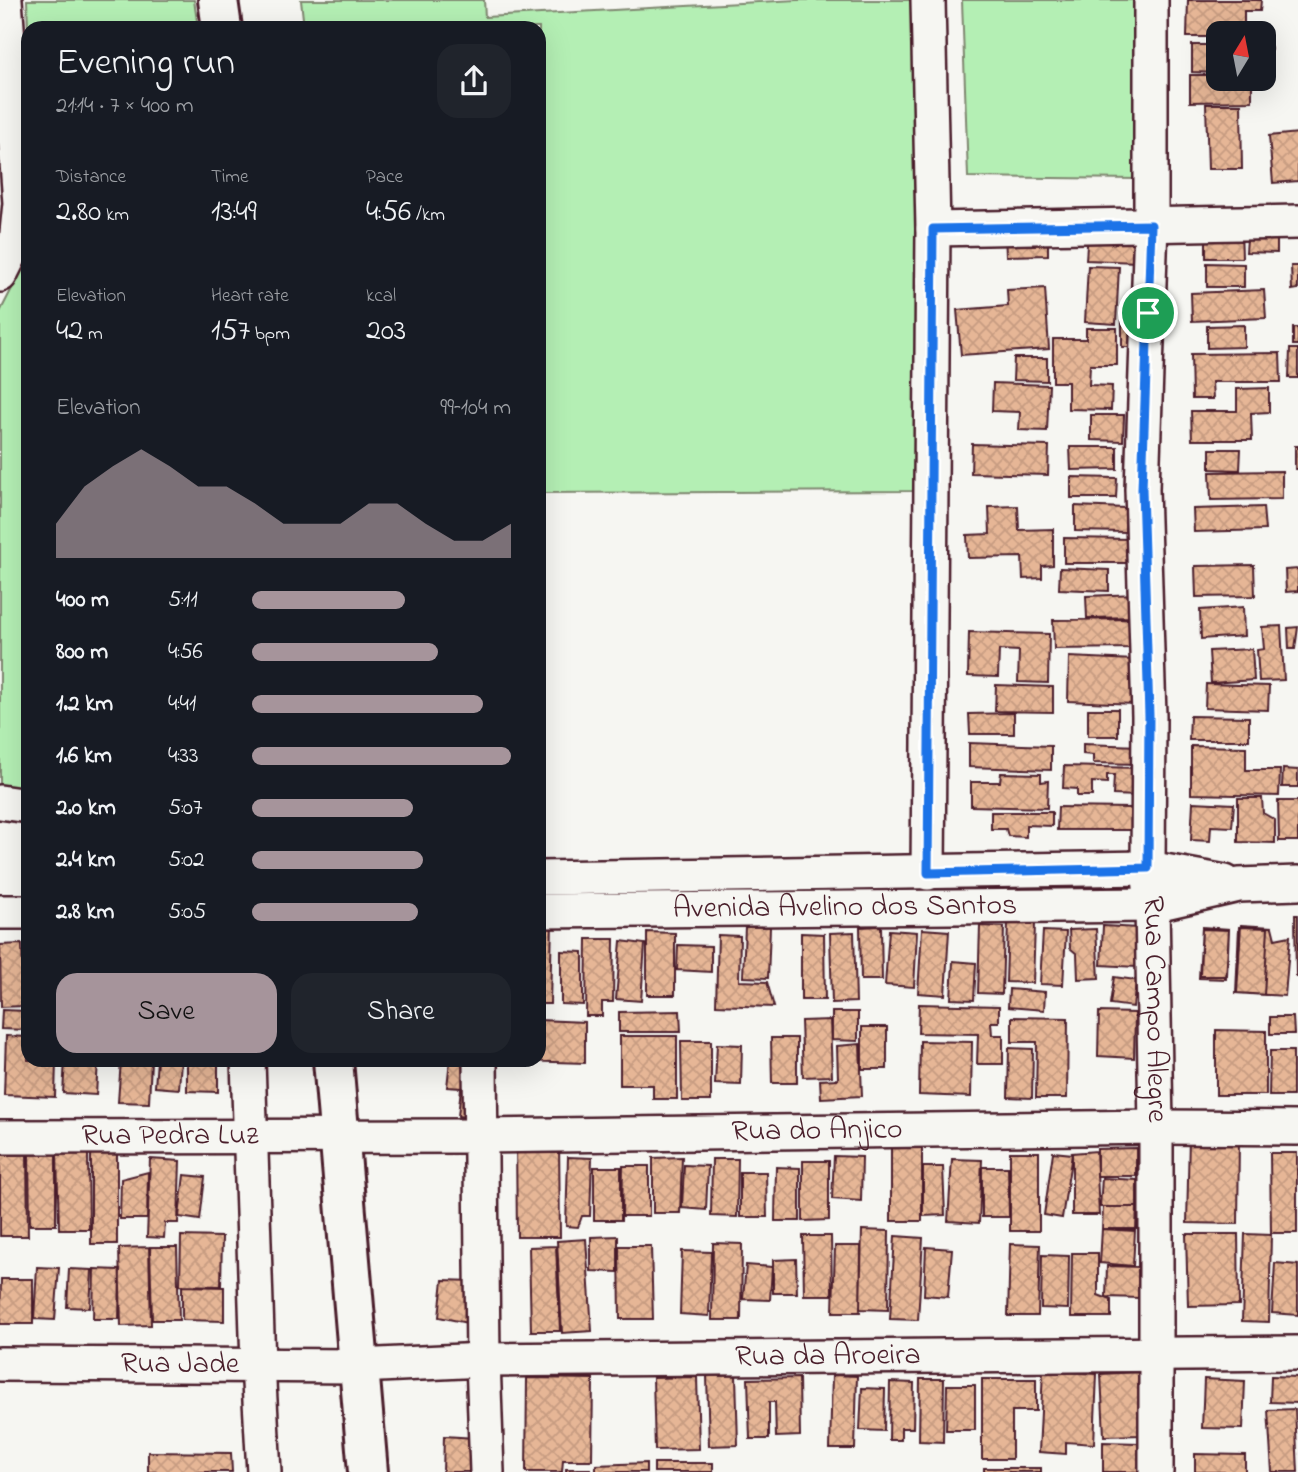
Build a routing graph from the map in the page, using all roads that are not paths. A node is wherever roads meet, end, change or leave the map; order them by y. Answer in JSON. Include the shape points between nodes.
{"nodes":[{"id":1,"x":5,"y":0,"type":"edge"},
{"id":2,"x":218,"y":0,"type":"edge"},
{"id":3,"x":928,"y":0,"type":"edge"},
{"id":4,"x":1151,"y":0,"type":"edge"},
{"id":5,"x":221,"y":21,"type":"edge"},
{"id":6,"x":1298,"y":222,"type":"edge"},
{"id":7,"x":1151,"y":225,"type":"junction"},
{"id":8,"x":933,"y":229,"type":"junction"},
{"id":9,"x":0,"y":275,"type":"edge"},
{"id":10,"x":0,"y":802,"type":"edge"},
{"id":11,"x":21,"y":805,"type":"edge"},
{"id":12,"x":1148,"y":868,"type":"junction"},
{"id":13,"x":928,"y":873,"type":"junction"},
{"id":14,"x":546,"y":878,"type":"edge"},
{"id":15,"x":1298,"y":883,"type":"edge"},
{"id":16,"x":1239,"y":885,"type":"junction"},
{"id":17,"x":1152,"y":905,"type":"junction"},
{"id":18,"x":546,"y":911,"type":"edge"},
{"id":19,"x":0,"y":912,"type":"edge"},
{"id":20,"x":21,"y":912,"type":"edge"},
{"id":21,"x":248,"y":1067,"type":"edge"},
{"id":22,"x":333,"y":1067,"type":"edge"},
{"id":23,"x":480,"y":1067,"type":"edge"},
{"id":24,"x":1156,"y":1127,"type":"junction"},
{"id":25,"x":1298,"y":1128,"type":"edge"},
{"id":26,"x":481,"y":1136,"type":"junction"},
{"id":27,"x":0,"y":1137,"type":"edge"},
{"id":28,"x":250,"y":1137,"type":"junction"},
{"id":29,"x":338,"y":1137,"type":"junction"},
{"id":30,"x":1298,"y":1353,"type":"edge"},
{"id":31,"x":1156,"y":1354,"type":"junction"},
{"id":32,"x":483,"y":1360,"type":"junction"},
{"id":33,"x":0,"y":1364,"type":"edge"},
{"id":34,"x":258,"y":1365,"type":"junction"},
{"id":35,"x":359,"y":1366,"type":"junction"},
{"id":36,"x":264,"y":1472,"type":"edge"},
{"id":37,"x":368,"y":1472,"type":"edge"},
{"id":38,"x":487,"y":1472,"type":"edge"},
{"id":39,"x":1156,"y":1472,"type":"edge"}],
"edges":[{"from":1,"to":9,"type":"street","via":[[20,203],[16,243]]},
{"from":2,"to":5,"type":"main road"},
{"from":3,"to":8,"type":"street"},
{"from":4,"to":7,"type":"street","name":"Rua Campo Alegre"},
{"from":6,"to":7,"type":"street"},
{"from":7,"to":8,"type":"street"},
{"from":7,"to":12,"type":"street","name":"Rua Campo Alegre","via":[[1142,489]]},
{"from":8,"to":13,"type":"street"},
{"from":10,"to":11,"type":"street"},
{"from":12,"to":13,"type":"street","name":"Avenida Avelino dos Santos"},
{"from":12,"to":16,"type":"street","name":"Avenida Avelino dos Santos"},
{"from":12,"to":17,"type":"street","name":"Rua Campo Alegre"},
{"from":13,"to":14,"type":"street","name":"Avenida Avelino dos Santos"},
{"from":15,"to":16,"type":"street"},
{"from":16,"to":17,"type":"street","name":"Avenida Avelino dos Santos"},
{"from":17,"to":18,"type":"street","name":"Avenida Avelino dos Santos"},
{"from":17,"to":24,"type":"street","name":"Rua Campo Alegre"},
{"from":19,"to":20,"type":"street"},
{"from":21,"to":28,"type":"street"},
{"from":22,"to":29,"type":"main road"},
{"from":23,"to":26,"type":"street"},
{"from":24,"to":25,"type":"street","name":"Rua do Anjico"},
{"from":24,"to":26,"type":"street","name":"Rua do Anjico"},
{"from":24,"to":31,"type":"street","name":"Rua Campo Alegre"},
{"from":26,"to":29,"type":"street","name":"Rua do Anjico"},
{"from":26,"to":32,"type":"street"},
{"from":27,"to":28,"type":"street","name":"Rua Pedra Luz"},
{"from":28,"to":29,"type":"street","name":"Rua Pedra Luz"},
{"from":28,"to":34,"type":"street"},
{"from":29,"to":35,"type":"main road"},
{"from":30,"to":31,"type":"street","name":"Rua da Aroeira"},
{"from":31,"to":32,"type":"street","name":"Rua da Aroeira"},
{"from":31,"to":39,"type":"street","name":"Rua Campo Alegre"},
{"from":32,"to":35,"type":"street","name":"Rua da Aroeira"},
{"from":32,"to":38,"type":"street"},
{"from":33,"to":34,"type":"street","name":"Rua Jade"},
{"from":34,"to":35,"type":"street","name":"Rua Jade"},
{"from":34,"to":36,"type":"street"},
{"from":35,"to":37,"type":"main road"}]}
